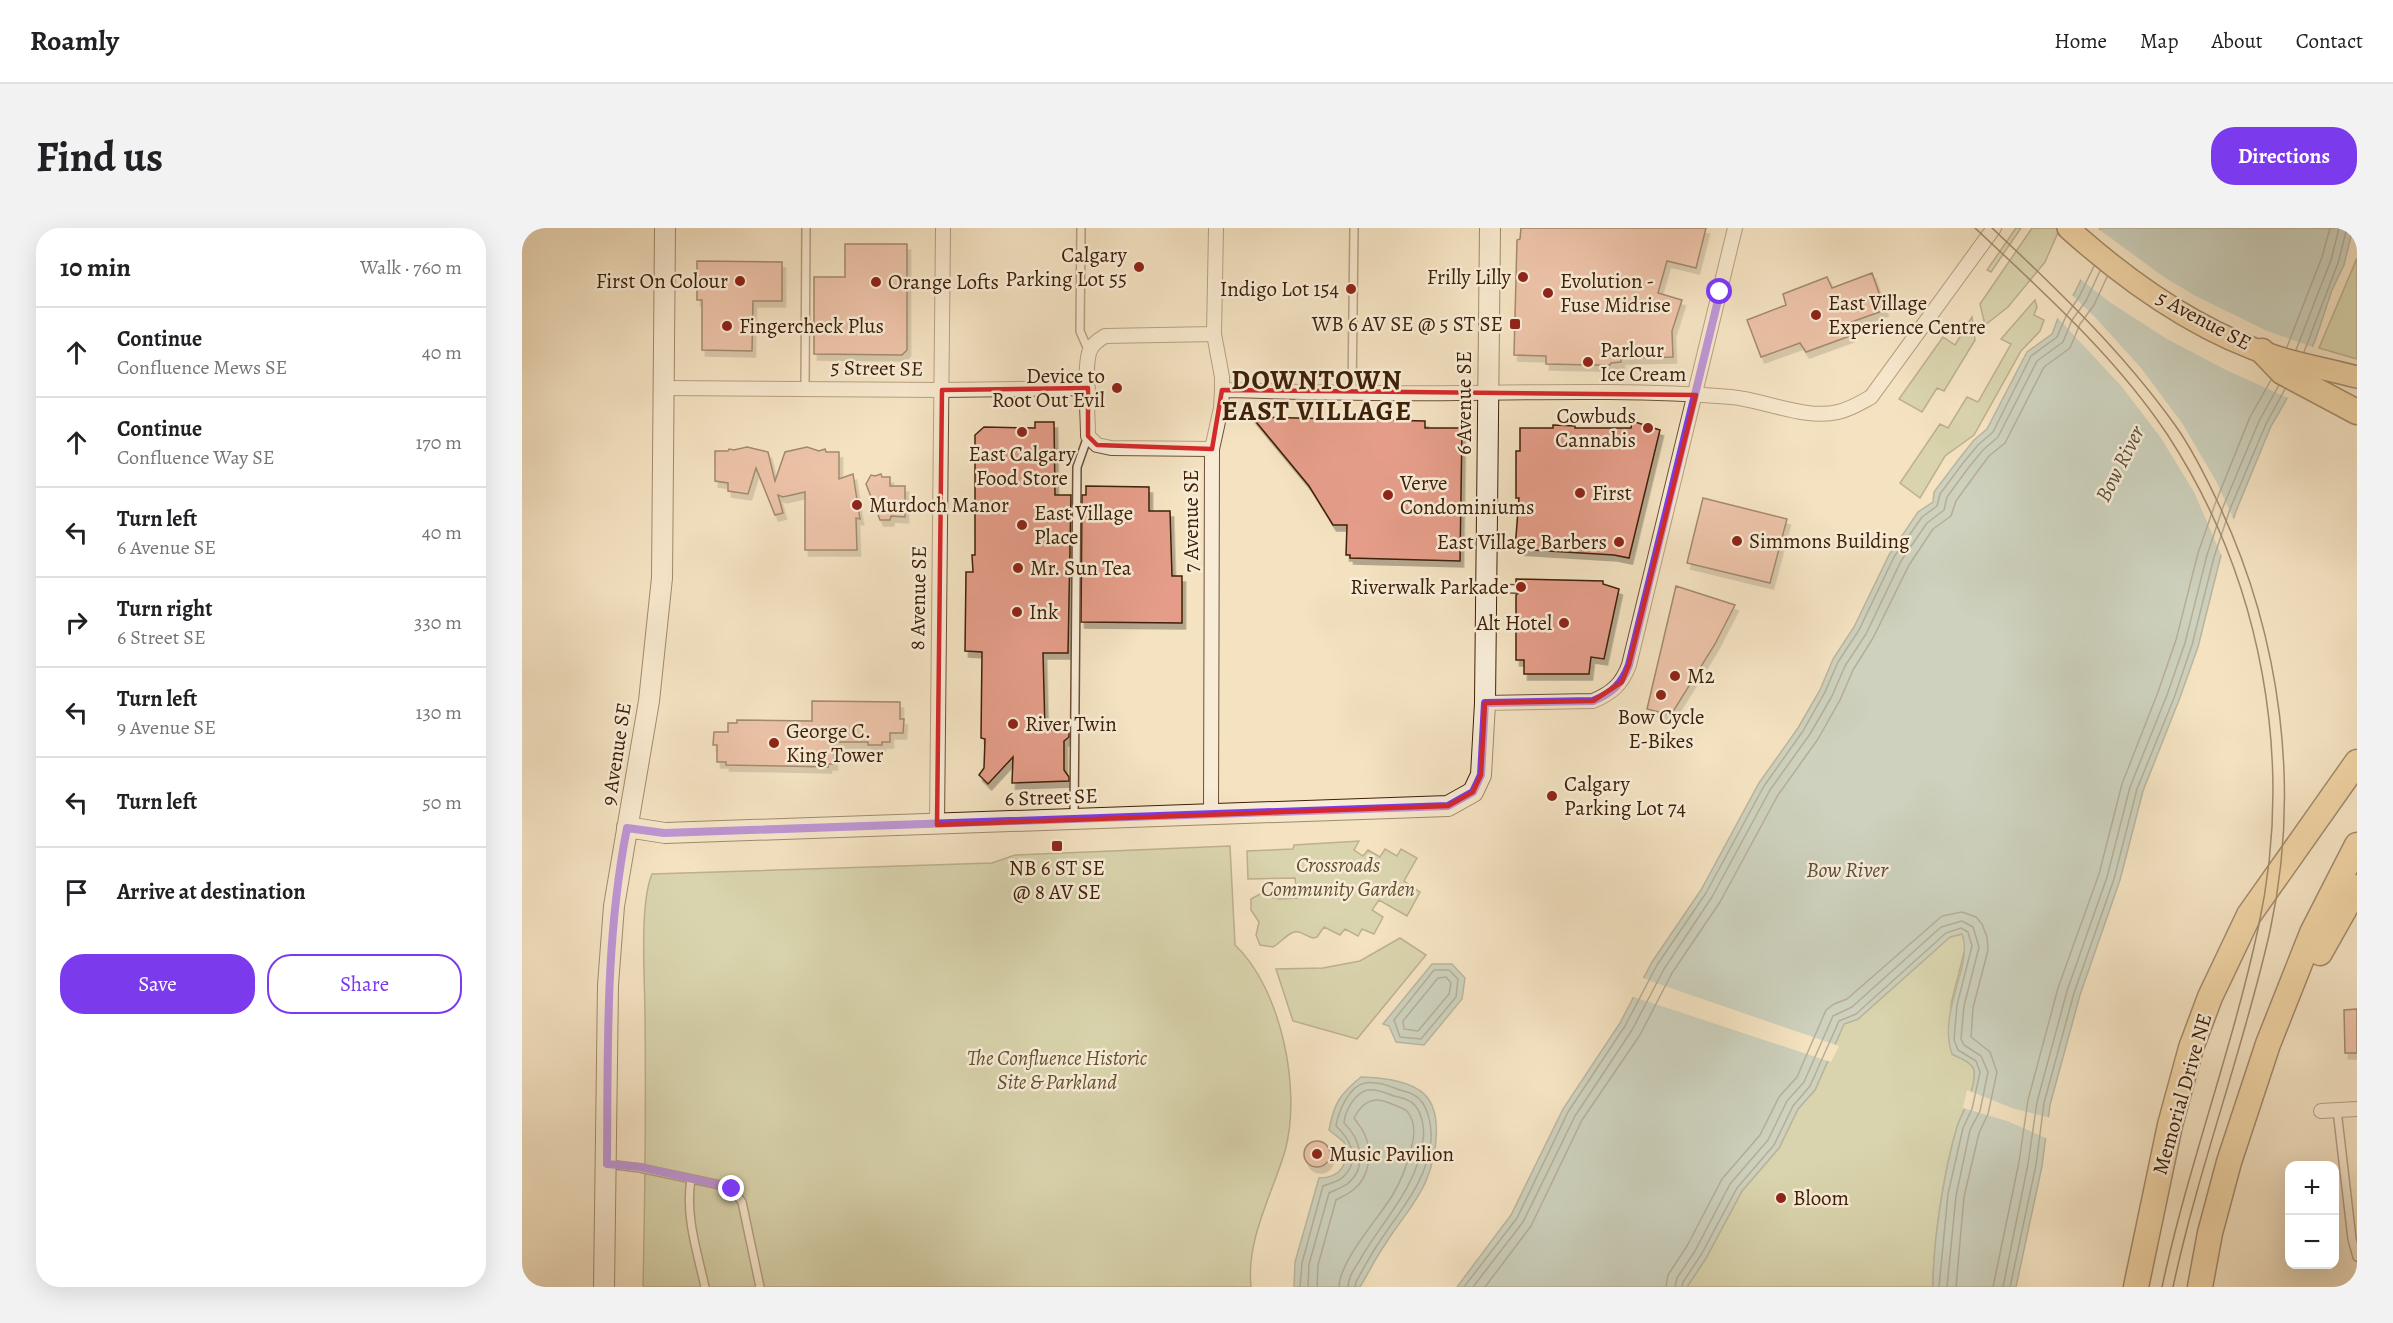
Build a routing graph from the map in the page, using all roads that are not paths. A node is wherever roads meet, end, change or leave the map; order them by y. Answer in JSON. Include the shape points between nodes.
{"nodes":[{"id":1,"x":665,"y":228,"type":"edge"},
{"id":2,"x":806,"y":228,"type":"edge"},
{"id":3,"x":944,"y":228,"type":"edge"},
{"id":4,"x":1081,"y":228,"type":"edge"},
{"id":5,"x":1215,"y":228,"type":"edge"},
{"id":6,"x":1354,"y":228,"type":"edge"},
{"id":7,"x":1490,"y":228,"type":"edge"},
{"id":8,"x":1735,"y":228,"type":"edge"},
{"id":9,"x":1994,"y":228,"type":"edge"},
{"id":10,"x":2068,"y":228,"type":"edge"},
{"id":11,"x":1214,"y":334,"type":"junction"},
{"id":12,"x":2262,"y":351,"type":"joint"},
{"id":13,"x":1089,"y":352,"type":"junction"},
{"id":14,"x":2357,"y":377,"type":"edge"},
{"id":15,"x":2325,"y":380,"type":"junction"},
{"id":16,"x":665,"y":388,"type":"junction"},
{"id":17,"x":805,"y":388,"type":"junction"},
{"id":18,"x":1088,"y":388,"type":"junction"},
{"id":19,"x":942,"y":390,"type":"junction"},
{"id":20,"x":1222,"y":390,"type":"junction"},
{"id":21,"x":1488,"y":393,"type":"junction"},
{"id":22,"x":1352,"y":394,"type":"junction"},
{"id":23,"x":1696,"y":395,"type":"junction"},
{"id":24,"x":2357,"y":412,"type":"edge"},
{"id":25,"x":1088,"y":436,"type":"junction"},
{"id":26,"x":1212,"y":449,"type":"junction"},
{"id":27,"x":1486,"y":588,"type":"junction"},
{"id":28,"x":1516,"y":589,"type":"dead end"},
{"id":29,"x":1485,"y":703,"type":"junction"},
{"id":30,"x":2357,"y":762,"type":"edge"},
{"id":31,"x":1473,"y":792,"type":"joint"},
{"id":32,"x":1211,"y":815,"type":"junction"},
{"id":33,"x":1074,"y":820,"type":"junction"},
{"id":34,"x":937,"y":825,"type":"junction"},
{"id":35,"x":627,"y":828,"type":"junction"},
{"id":36,"x":2357,"y":845,"type":"edge"},
{"id":37,"x":2357,"y":887,"type":"edge"},
{"id":38,"x":2268,"y":1044,"type":"junction"},
{"id":39,"x":2357,"y":1109,"type":"edge"},
{"id":40,"x":2337,"y":1110,"type":"junction"},
{"id":41,"x":2321,"y":1111,"type":"dead end"},
{"id":42,"x":607,"y":1164,"type":"junction"},
{"id":43,"x":691,"y":1179,"type":"junction"},
{"id":44,"x":2357,"y":1257,"type":"edge"},
{"id":45,"x":604,"y":1287,"type":"edge"},
{"id":46,"x":705,"y":1287,"type":"edge"},
{"id":47,"x":760,"y":1287,"type":"edge"},
{"id":48,"x":2136,"y":1287,"type":"edge"},
{"id":49,"x":2200,"y":1287,"type":"edge"}],
"edges":[{"from":1,"to":16,"type":"street","name":"9 Avenue SE"},
{"from":2,"to":17,"type":"lane"},
{"from":3,"to":19,"type":"street","name":"8 Avenue SE"},
{"from":4,"to":13,"type":"lane","via":[[1080,332]]},
{"from":5,"to":11,"type":"street","name":"7 Avenue SE"},
{"from":6,"to":22,"type":"lane"},
{"from":7,"to":21,"type":"street","name":"6 Avenue SE"},
{"from":8,"to":23,"type":"street"},
{"from":9,"to":23,"type":"street","via":[[1871,397],[1850,409],[1814,414],[1746,398]]},
{"from":10,"to":12,"type":"main road","name":"5 Avenue SE","via":[[2172,307]]},
{"from":11,"to":13,"type":"street","via":[[1105,336]]},
{"from":11,"to":20,"type":"street","name":"7 Avenue SE"},
{"from":12,"to":15,"type":"highway","via":[[2282,372]]},
{"from":13,"to":18,"type":"street"},
{"from":14,"to":15,"type":"main road"},
{"from":15,"to":24,"type":"highway"},
{"from":16,"to":17,"type":"street","name":"5 Street SE"},
{"from":16,"to":35,"type":"street","name":"9 Avenue SE","via":[[662,578],[649,701]]},
{"from":17,"to":19,"type":"street","name":"5 Street SE"},
{"from":18,"to":19,"type":"street","name":"5 Street SE"},
{"from":18,"to":25,"type":"street"},
{"from":19,"to":34,"type":"street","name":"8 Avenue SE"},
{"from":20,"to":22,"type":"street"},
{"from":20,"to":26,"type":"street","name":"7 Avenue SE"},
{"from":21,"to":22,"type":"street"},
{"from":21,"to":23,"type":"street"},
{"from":21,"to":27,"type":"street","name":"6 Avenue SE"},
{"from":23,"to":29,"type":"street","via":[[1622,682],[1607,696],[1593,701]]},
{"from":25,"to":26,"type":"street","via":[[1097,445],[1111,448]]},
{"from":25,"to":33,"type":"lane","via":[[1077,467]]},
{"from":26,"to":32,"type":"street","name":"7 Avenue SE"},
{"from":27,"to":28,"type":"lane"},
{"from":27,"to":29,"type":"street","name":"6 Avenue SE"},
{"from":29,"to":31,"type":"street","name":"6 Avenue SE","via":[[1481,775]]},
{"from":30,"to":48,"type":"highway","name":"Memorial Drive NE","via":[[2249,915],[2210,997],[2170,1125]]},
{"from":31,"to":32,"type":"street","name":"6 Street SE","via":[[1448,806]]},
{"from":32,"to":33,"type":"street","name":"6 Street SE"},
{"from":33,"to":34,"type":"street","name":"6 Street SE"},
{"from":34,"to":35,"type":"street","name":"6 Street SE","via":[[664,833]]},
{"from":35,"to":42,"type":"street","name":"9 Avenue SE","via":[[614,906],[608,985]]},
{"from":36,"to":38,"type":"highway","via":[[2312,933]]},
{"from":37,"to":38,"type":"highway"},
{"from":38,"to":49,"type":"highway","via":[[2229,1162]]},
{"from":39,"to":40,"type":"street"},
{"from":40,"to":41,"type":"street"},
{"from":40,"to":44,"type":"lane"},
{"from":42,"to":43,"type":"lane"},
{"from":42,"to":45,"type":"street","name":"9 Avenue SE"},
{"from":43,"to":46,"type":"lane","via":[[689,1216]]},
{"from":43,"to":47,"type":"lane","via":[[732,1189],[742,1202]]}]}
